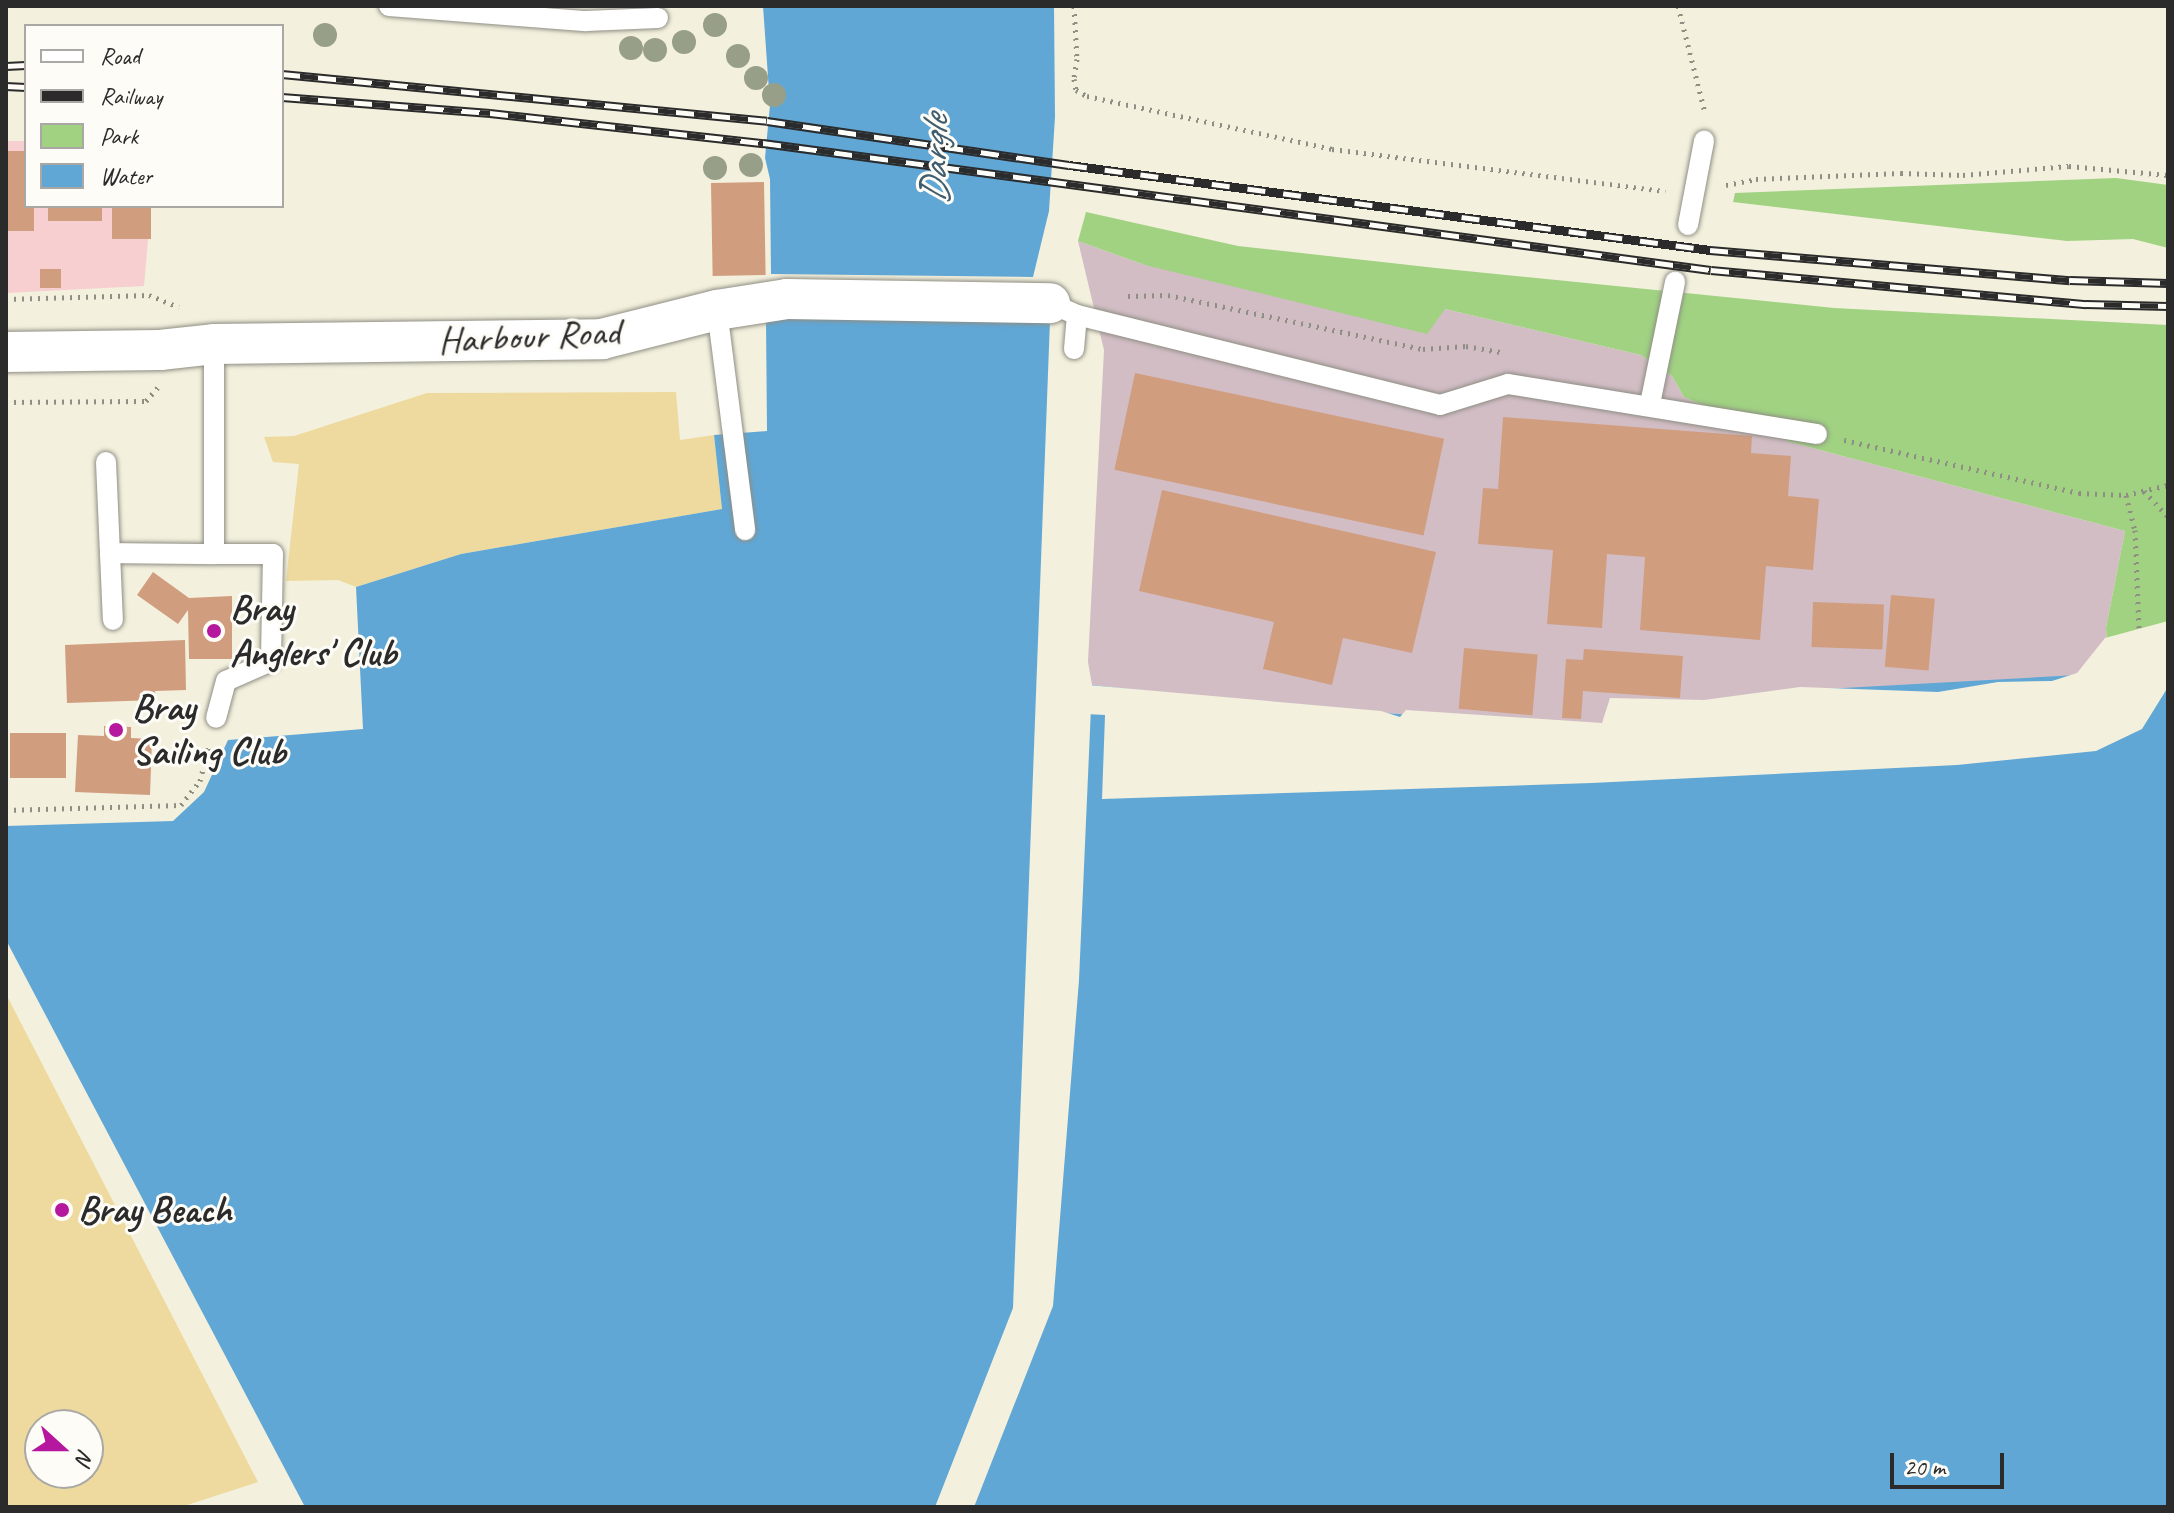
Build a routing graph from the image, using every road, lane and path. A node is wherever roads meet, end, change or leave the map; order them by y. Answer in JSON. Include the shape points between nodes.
{"nodes":[{"id":1,"x":389,"y":6,"type":"edge"},
{"id":2,"x":1074,"y":6,"type":"edge"},
{"id":3,"x":1678,"y":6,"type":"edge"},
{"id":4,"x":658,"y":18,"type":"dead end"},
{"id":5,"x":1704,"y":141,"type":"joint"},
{"id":6,"x":2168,"y":175,"type":"edge"},
{"id":7,"x":1696,"y":192,"type":"junction"},
{"id":8,"x":1688,"y":225,"type":"dead end"},
{"id":9,"x":1675,"y":282,"type":"dead end"},
{"id":10,"x":1122,"y":297,"type":"dead end"},
{"id":11,"x":6,"y":299,"type":"edge"},
{"id":12,"x":179,"y":307,"type":"dead end"},
{"id":13,"x":1063,"y":309,"type":"junction"},
{"id":14,"x":717,"y":310,"type":"junction"},
{"id":15,"x":214,"y":344,"type":"junction"},
{"id":16,"x":1074,"y":349,"type":"dead end"},
{"id":17,"x":6,"y":352,"type":"edge"},
{"id":18,"x":1513,"y":355,"type":"dead end"},
{"id":19,"x":159,"y":383,"type":"dead end"},
{"id":20,"x":6,"y":402,"type":"edge"},
{"id":21,"x":1650,"y":404,"type":"junction"},
{"id":22,"x":1817,"y":434,"type":"joint"},
{"id":23,"x":106,"y":462,"type":"dead end"},
{"id":24,"x":2168,"y":485,"type":"edge"},
{"id":25,"x":2144,"y":491,"type":"junction"},
{"id":26,"x":2126,"y":495,"type":"junction"},
{"id":27,"x":2168,"y":517,"type":"edge"},
{"id":28,"x":745,"y":530,"type":"dead end"},
{"id":29,"x":110,"y":553,"type":"junction"},
{"id":30,"x":214,"y":554,"type":"junction"},
{"id":31,"x":113,"y":620,"type":"dead end"},
{"id":32,"x":2139,"y":629,"type":"dead end"},
{"id":33,"x":216,"y":718,"type":"joint"},
{"id":34,"x":6,"y":810,"type":"edge"}],
"edges":[{"from":1,"to":4,"type":"lane","via":[[586,21]]},
{"from":2,"to":7,"type":"path","via":[[1076,90],[1087,96],[1332,149]]},
{"from":3,"to":5,"type":"path","via":[[1705,111]]},
{"from":5,"to":7,"type":"lane"},
{"from":6,"to":7,"type":"path","via":[[2069,166],[1963,175],[1756,179]]},
{"from":7,"to":8,"type":"lane"},
{"from":9,"to":21,"type":"lane"},
{"from":10,"to":18,"type":"path","via":[[1168,295],[1423,349],[1466,346]]},
{"from":11,"to":12,"type":"path","via":[[149,295]]},
{"from":13,"to":14,"type":"street","name":"Harbour Road","via":[[787,299]]},
{"from":13,"to":16,"type":"lane"},
{"from":13,"to":21,"type":"lane","via":[[1440,405],[1508,384]]},
{"from":14,"to":15,"type":"street","name":"Harbour Road","via":[[602,339]]},
{"from":14,"to":28,"type":"lane"},
{"from":15,"to":17,"type":"street","name":"Harbour Road"},
{"from":15,"to":30,"type":"lane"},
{"from":19,"to":20,"type":"path","via":[[146,401]]},
{"from":21,"to":22,"type":"lane"},
{"from":22,"to":26,"type":"path","via":[[2043,488]]},
{"from":23,"to":29,"type":"lane"},
{"from":24,"to":25,"type":"path"},
{"from":25,"to":26,"type":"path"},
{"from":25,"to":27,"type":"path"},
{"from":26,"to":32,"type":"path","via":[[2135,530]]},
{"from":29,"to":30,"type":"lane"},
{"from":29,"to":31,"type":"lane"},
{"from":30,"to":33,"type":"lane","via":[[273,554],[271,661],[226,681]]},
{"from":33,"to":34,"type":"path","via":[[200,781],[181,805]]}]}
